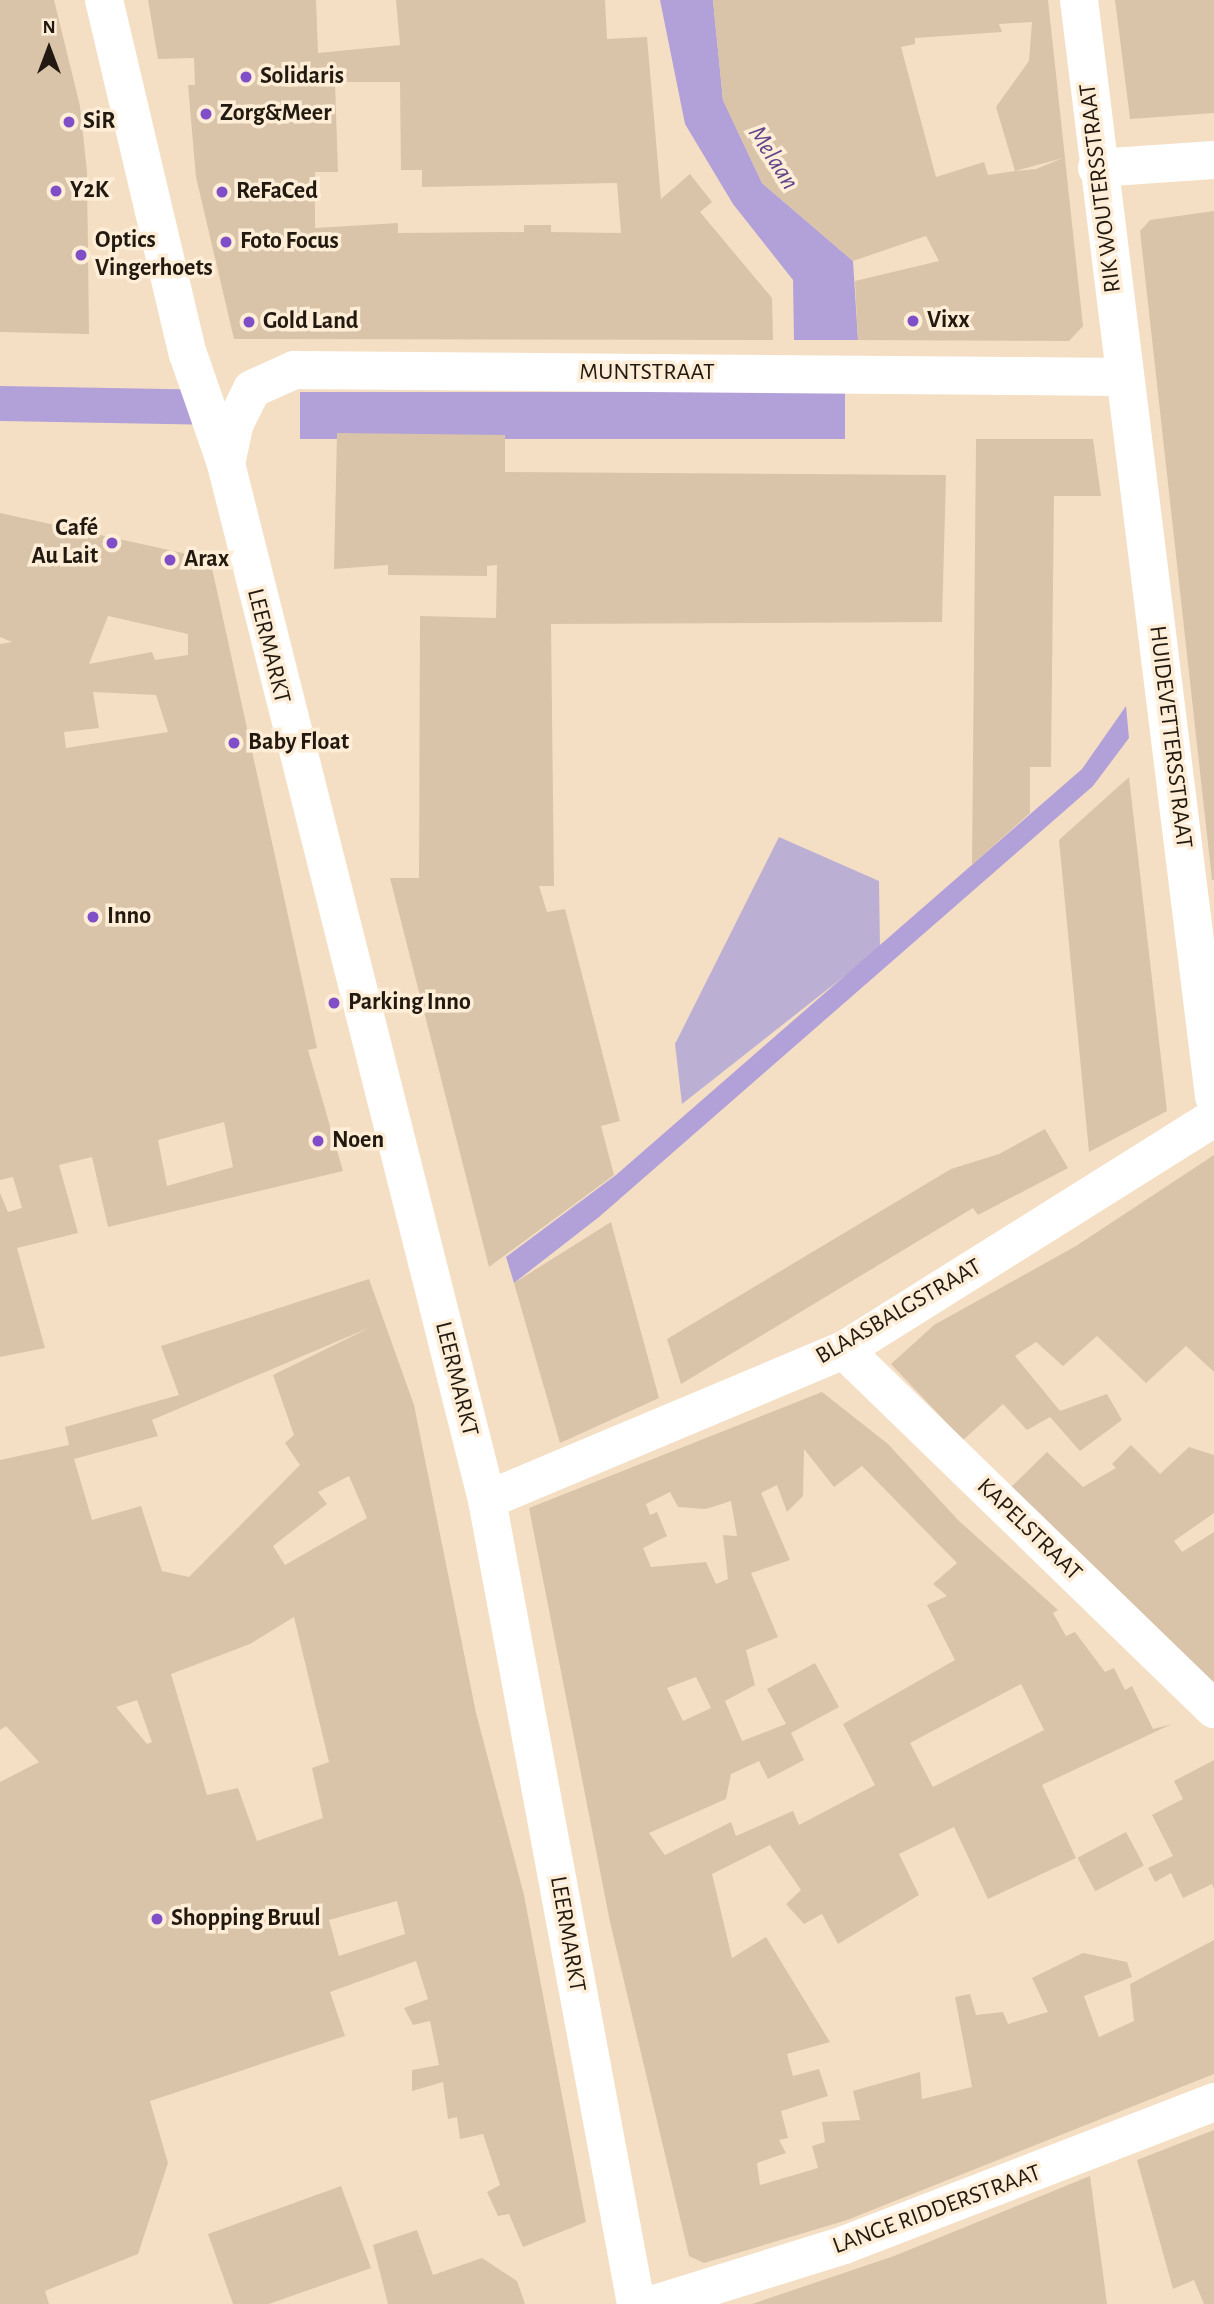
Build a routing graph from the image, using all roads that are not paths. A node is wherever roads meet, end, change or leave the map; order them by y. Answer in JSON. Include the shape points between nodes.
{"nodes":[{"id":1,"x":104,"y":0,"type":"edge"},
{"id":2,"x":1079,"y":0,"type":"edge"},
{"id":3,"x":1214,"y":160,"type":"edge"},
{"id":4,"x":1097,"y":168,"type":"junction"},
{"id":5,"x":1125,"y":377,"type":"junction"},
{"id":6,"x":226,"y":464,"type":"junction"},
{"id":7,"x":1214,"y":1097,"type":"edge"},
{"id":8,"x":1214,"y":1118,"type":"edge"},
{"id":9,"x":844,"y":1350,"type":"junction"},
{"id":10,"x":487,"y":1500,"type":"junction"},
{"id":11,"x":1214,"y":1709,"type":"edge"},
{"id":12,"x":1214,"y":2102,"type":"edge"},
{"id":13,"x":636,"y":2304,"type":"edge"},
{"id":14,"x":655,"y":2304,"type":"edge"}],
"edges":[{"from":1,"to":6,"type":"street","name":"LEERMARKT","via":[[188,354]]},
{"from":2,"to":4,"type":"street","name":"RIK WOUTERSSTRAAT"},
{"from":3,"to":4,"type":"street"},
{"from":4,"to":5,"type":"street","name":"RIK WOUTERSSTRAAT"},
{"from":5,"to":6,"type":"street","name":"MUNTSTRAAT","via":[[295,370],[253,389],[234,425]]},
{"from":5,"to":7,"type":"street","name":"HUIDEVETTERSSTRAAT"},
{"from":6,"to":10,"type":"street","name":"LEERMARKT"},
{"from":8,"to":9,"type":"street","name":"BLAASBALGSTRAAT"},
{"from":9,"to":10,"type":"street","name":"BLAASBALGSTRAAT"},
{"from":9,"to":11,"type":"street","name":"KAPELSTRAAT"},
{"from":10,"to":13,"type":"street","name":"LEERMARKT"},
{"from":12,"to":14,"type":"street","name":"LANGE RIDDERSTRAAT","via":[[844,2245]]}]}
